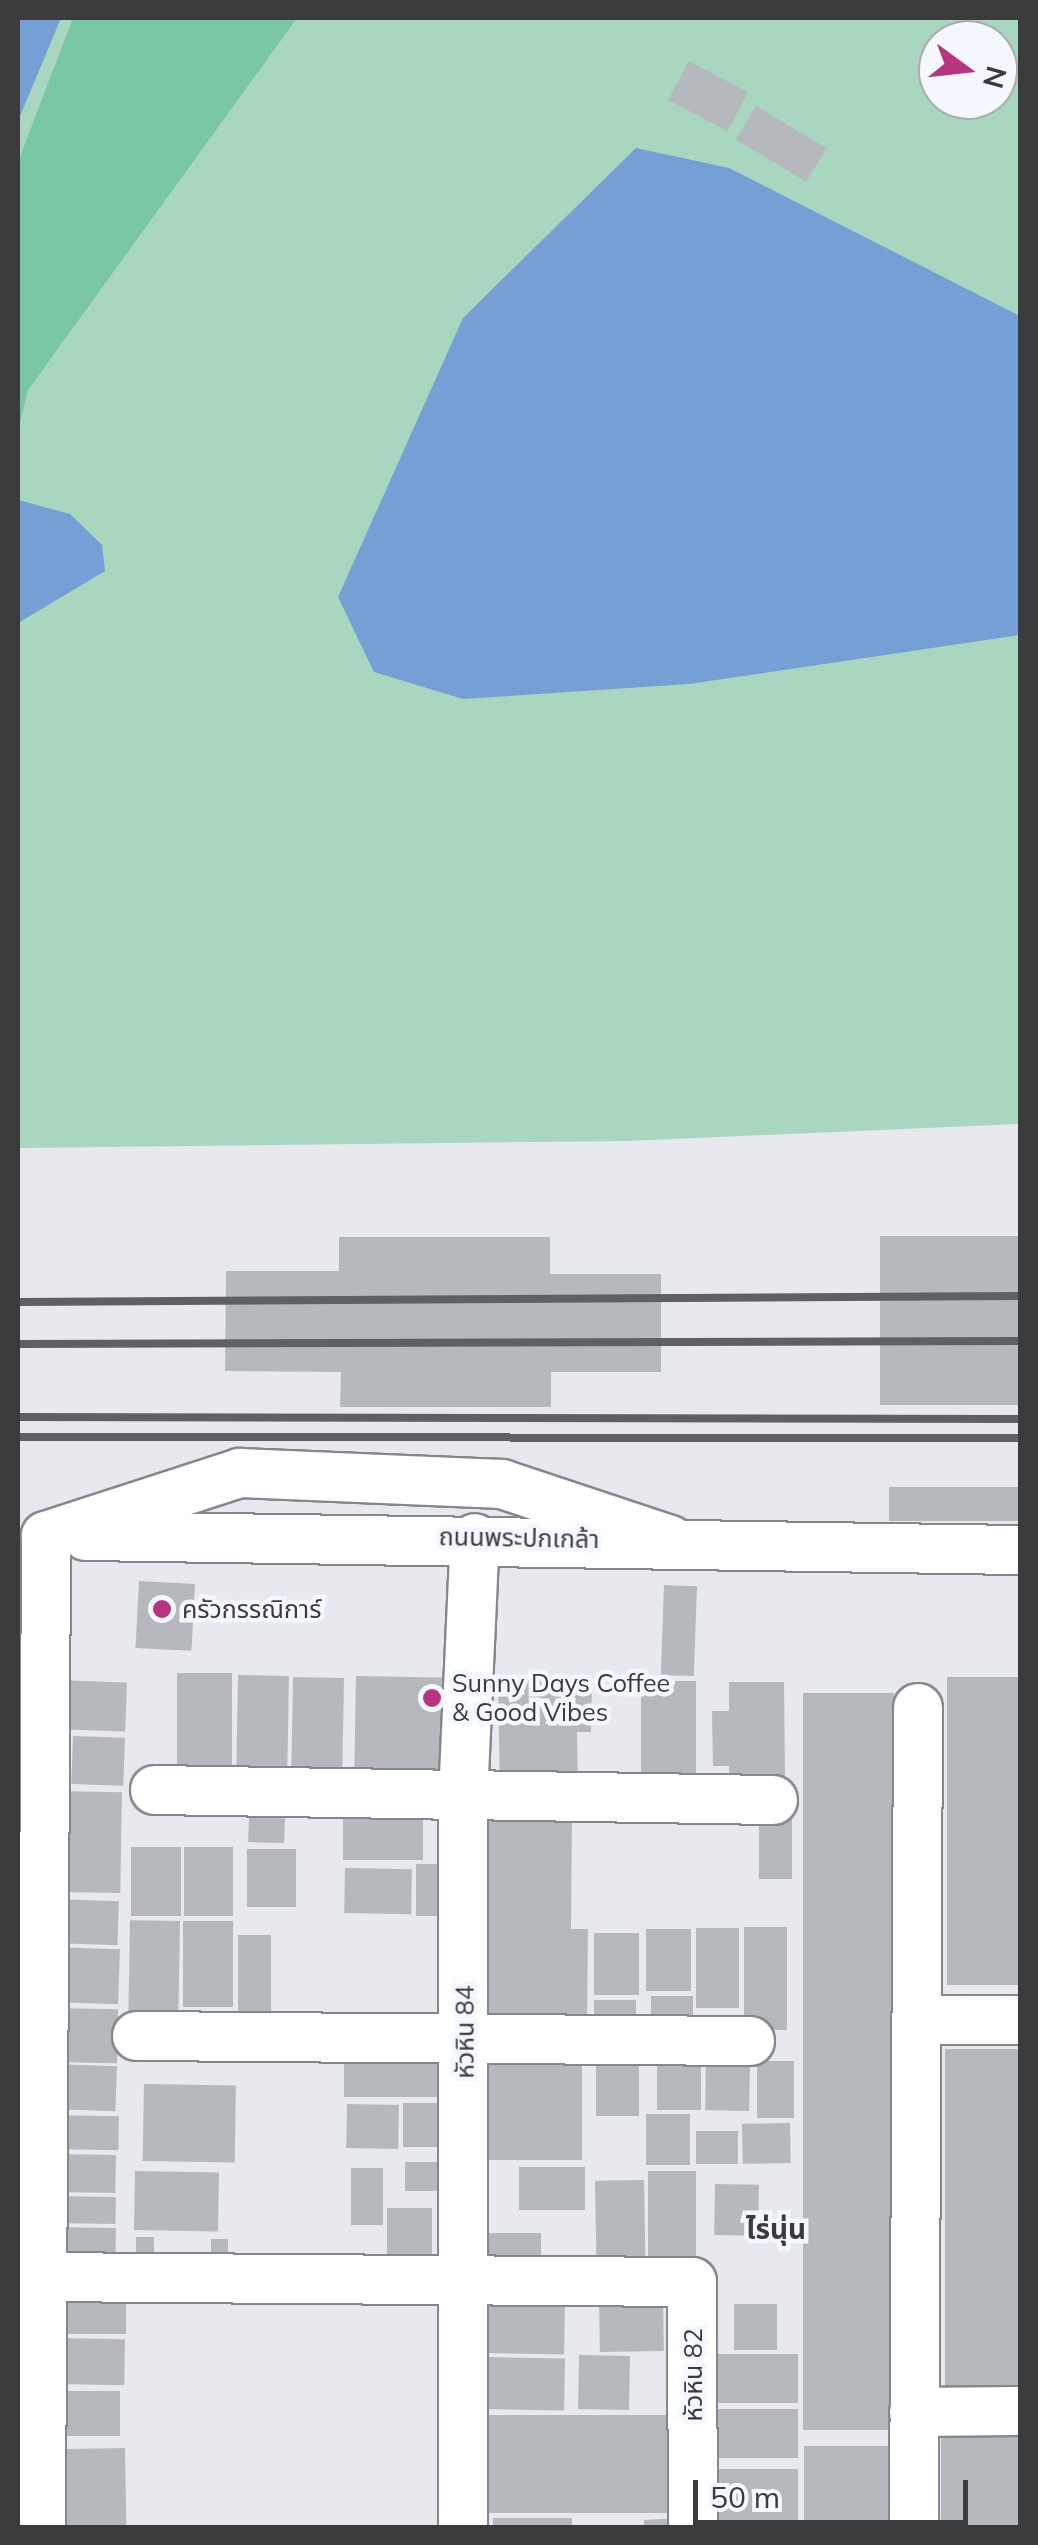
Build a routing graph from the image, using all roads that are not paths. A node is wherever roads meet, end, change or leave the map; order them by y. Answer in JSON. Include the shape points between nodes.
{"nodes":[{"id":1,"x":32,"y":1536,"type":"edge"},
{"id":2,"x":476,"y":1538,"type":"junction"},
{"id":3,"x":670,"y":1540,"type":"junction"},
{"id":4,"x":1020,"y":1550,"type":"edge"},
{"id":5,"x":918,"y":1708,"type":"dead end"},
{"id":6,"x":155,"y":1790,"type":"dead end"},
{"id":7,"x":463,"y":1798,"type":"junction"},
{"id":8,"x":773,"y":1800,"type":"dead end"},
{"id":9,"x":920,"y":2020,"type":"junction"},
{"id":10,"x":1020,"y":2020,"type":"edge"},
{"id":11,"x":137,"y":2036,"type":"dead end"},
{"id":12,"x":466,"y":2039,"type":"junction"},
{"id":13,"x":750,"y":2041,"type":"dead end"},
{"id":14,"x":37,"y":2277,"type":"junction"},
{"id":15,"x":464,"y":2283,"type":"junction"},
{"id":16,"x":1020,"y":2411,"type":"edge"},
{"id":17,"x":914,"y":2412,"type":"junction"},
{"id":18,"x":41,"y":2528,"type":"edge"},
{"id":19,"x":463,"y":2528,"type":"edge"},
{"id":20,"x":693,"y":2528,"type":"edge"},
{"id":21,"x":914,"y":2528,"type":"edge"}],
"edges":[{"from":1,"to":2,"type":"street","name":"ถนนพระปกเกล้า"},
{"from":1,"to":3,"type":"street","via":[[240,1473],[502,1484]]},
{"from":1,"to":14,"type":"street"},
{"from":2,"to":3,"type":"street","name":"ถนนพระปกเกล้า"},
{"from":2,"to":7,"type":"street","name":"หัวหิน 84"},
{"from":3,"to":4,"type":"street","name":"ถนนพระปกเกล้า"},
{"from":5,"to":9,"type":"street"},
{"from":6,"to":7,"type":"street"},
{"from":7,"to":8,"type":"street"},
{"from":7,"to":12,"type":"street","name":"หัวหิน 84"},
{"from":9,"to":10,"type":"street"},
{"from":9,"to":17,"type":"street"},
{"from":11,"to":12,"type":"street"},
{"from":12,"to":13,"type":"street"},
{"from":12,"to":15,"type":"street","name":"หัวหิน 84"},
{"from":14,"to":15,"type":"street"},
{"from":14,"to":18,"type":"street"},
{"from":15,"to":19,"type":"street","name":"หัวหิน 84"},
{"from":15,"to":20,"type":"street","name":"หัวหิน 82","via":[[692,2282]]},
{"from":16,"to":17,"type":"street"},
{"from":17,"to":21,"type":"street"}]}
